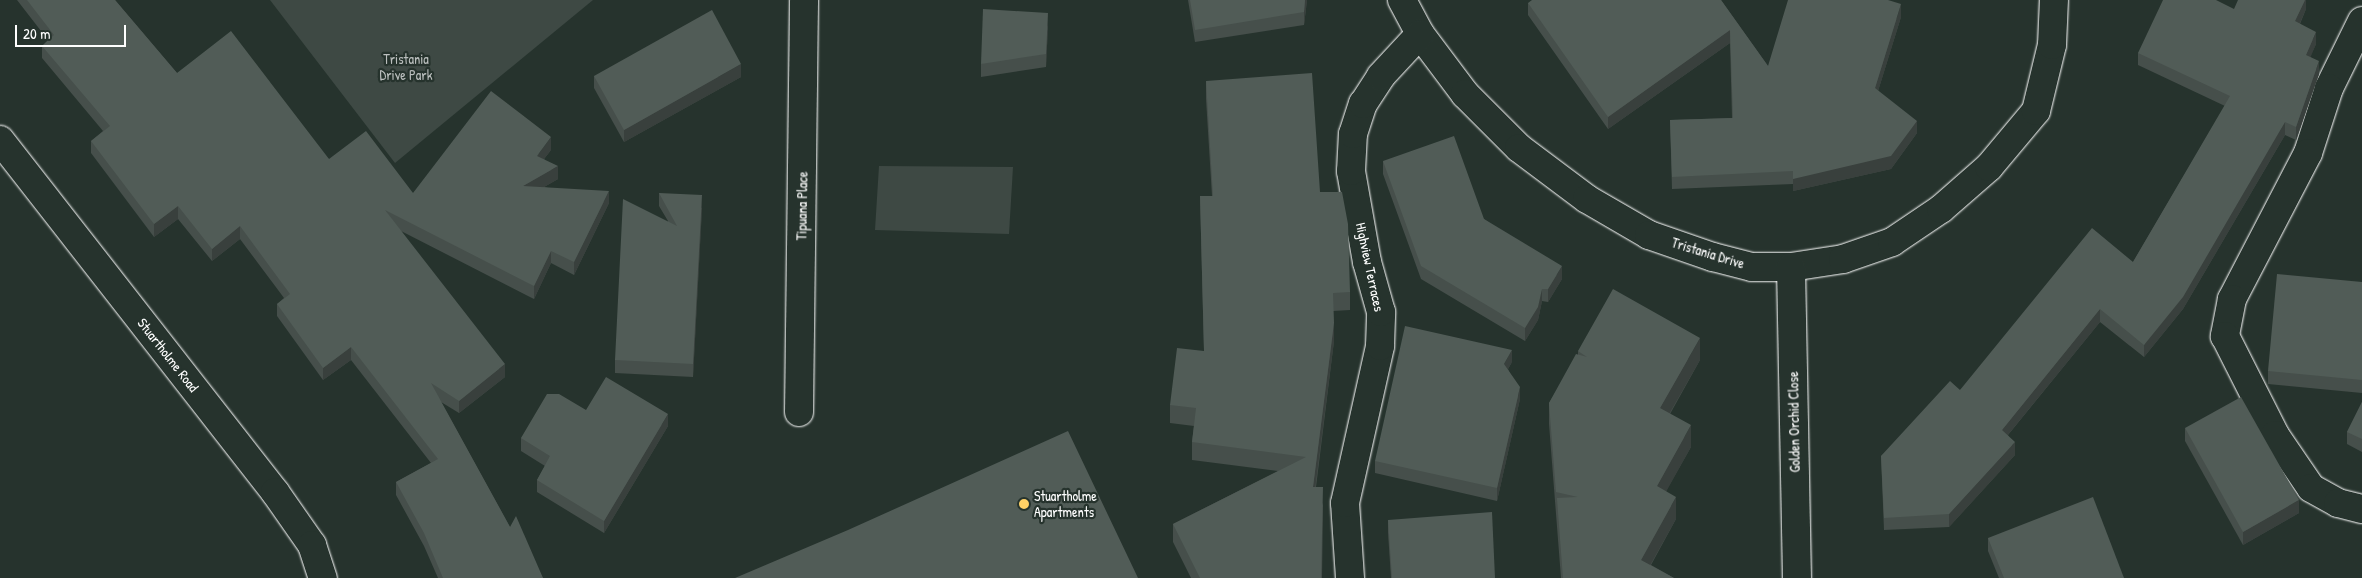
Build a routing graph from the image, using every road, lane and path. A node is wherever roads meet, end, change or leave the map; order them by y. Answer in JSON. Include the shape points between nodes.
{"nodes":[{"id":1,"x":804,"y":0,"type":"edge"},
{"id":2,"x":1402,"y":0,"type":"edge"},
{"id":3,"x":2054,"y":0,"type":"edge"},
{"id":4,"x":2362,"y":21,"type":"edge"},
{"id":5,"x":1420,"y":34,"type":"junction"},
{"id":6,"x":0,"y":140,"type":"edge"},
{"id":7,"x":1791,"y":267,"type":"junction"},
{"id":8,"x":799,"y":412,"type":"dead end"},
{"id":9,"x":2362,"y":509,"type":"edge"},
{"id":10,"x":323,"y":578,"type":"edge"},
{"id":11,"x":1350,"y":578,"type":"edge"},
{"id":12,"x":1797,"y":578,"type":"edge"}],
"edges":[{"from":1,"to":8,"type":"street","name":"Tipuana Place"},
{"from":2,"to":5,"type":"street","name":"Tristania Drive"},
{"from":3,"to":7,"type":"street","name":"Tristania Drive","via":[[2052,45],[2036,111],[1989,167],[1941,210],[1892,242],[1843,259]]},
{"from":4,"to":9,"type":"street","via":[[2329,88],[2308,153],[2232,299],[2225,336],[2275,435],[2311,488],[2338,503]]},
{"from":5,"to":7,"type":"street","name":"Tristania Drive","via":[[1464,94],[1512,142],[1587,199],[1649,235],[1713,257],[1752,267]]},
{"from":5,"to":11,"type":"street","name":"Highview Terraces","via":[[1381,76],[1363,104],[1353,134],[1351,171],[1367,262],[1381,312],[1380,346],[1345,504]]},
{"from":6,"to":10,"type":"street","name":"Stuartholme Road","via":[[276,492],[312,545]]},
{"from":7,"to":12,"type":"street","name":"Golden Orchid Close"}]}
